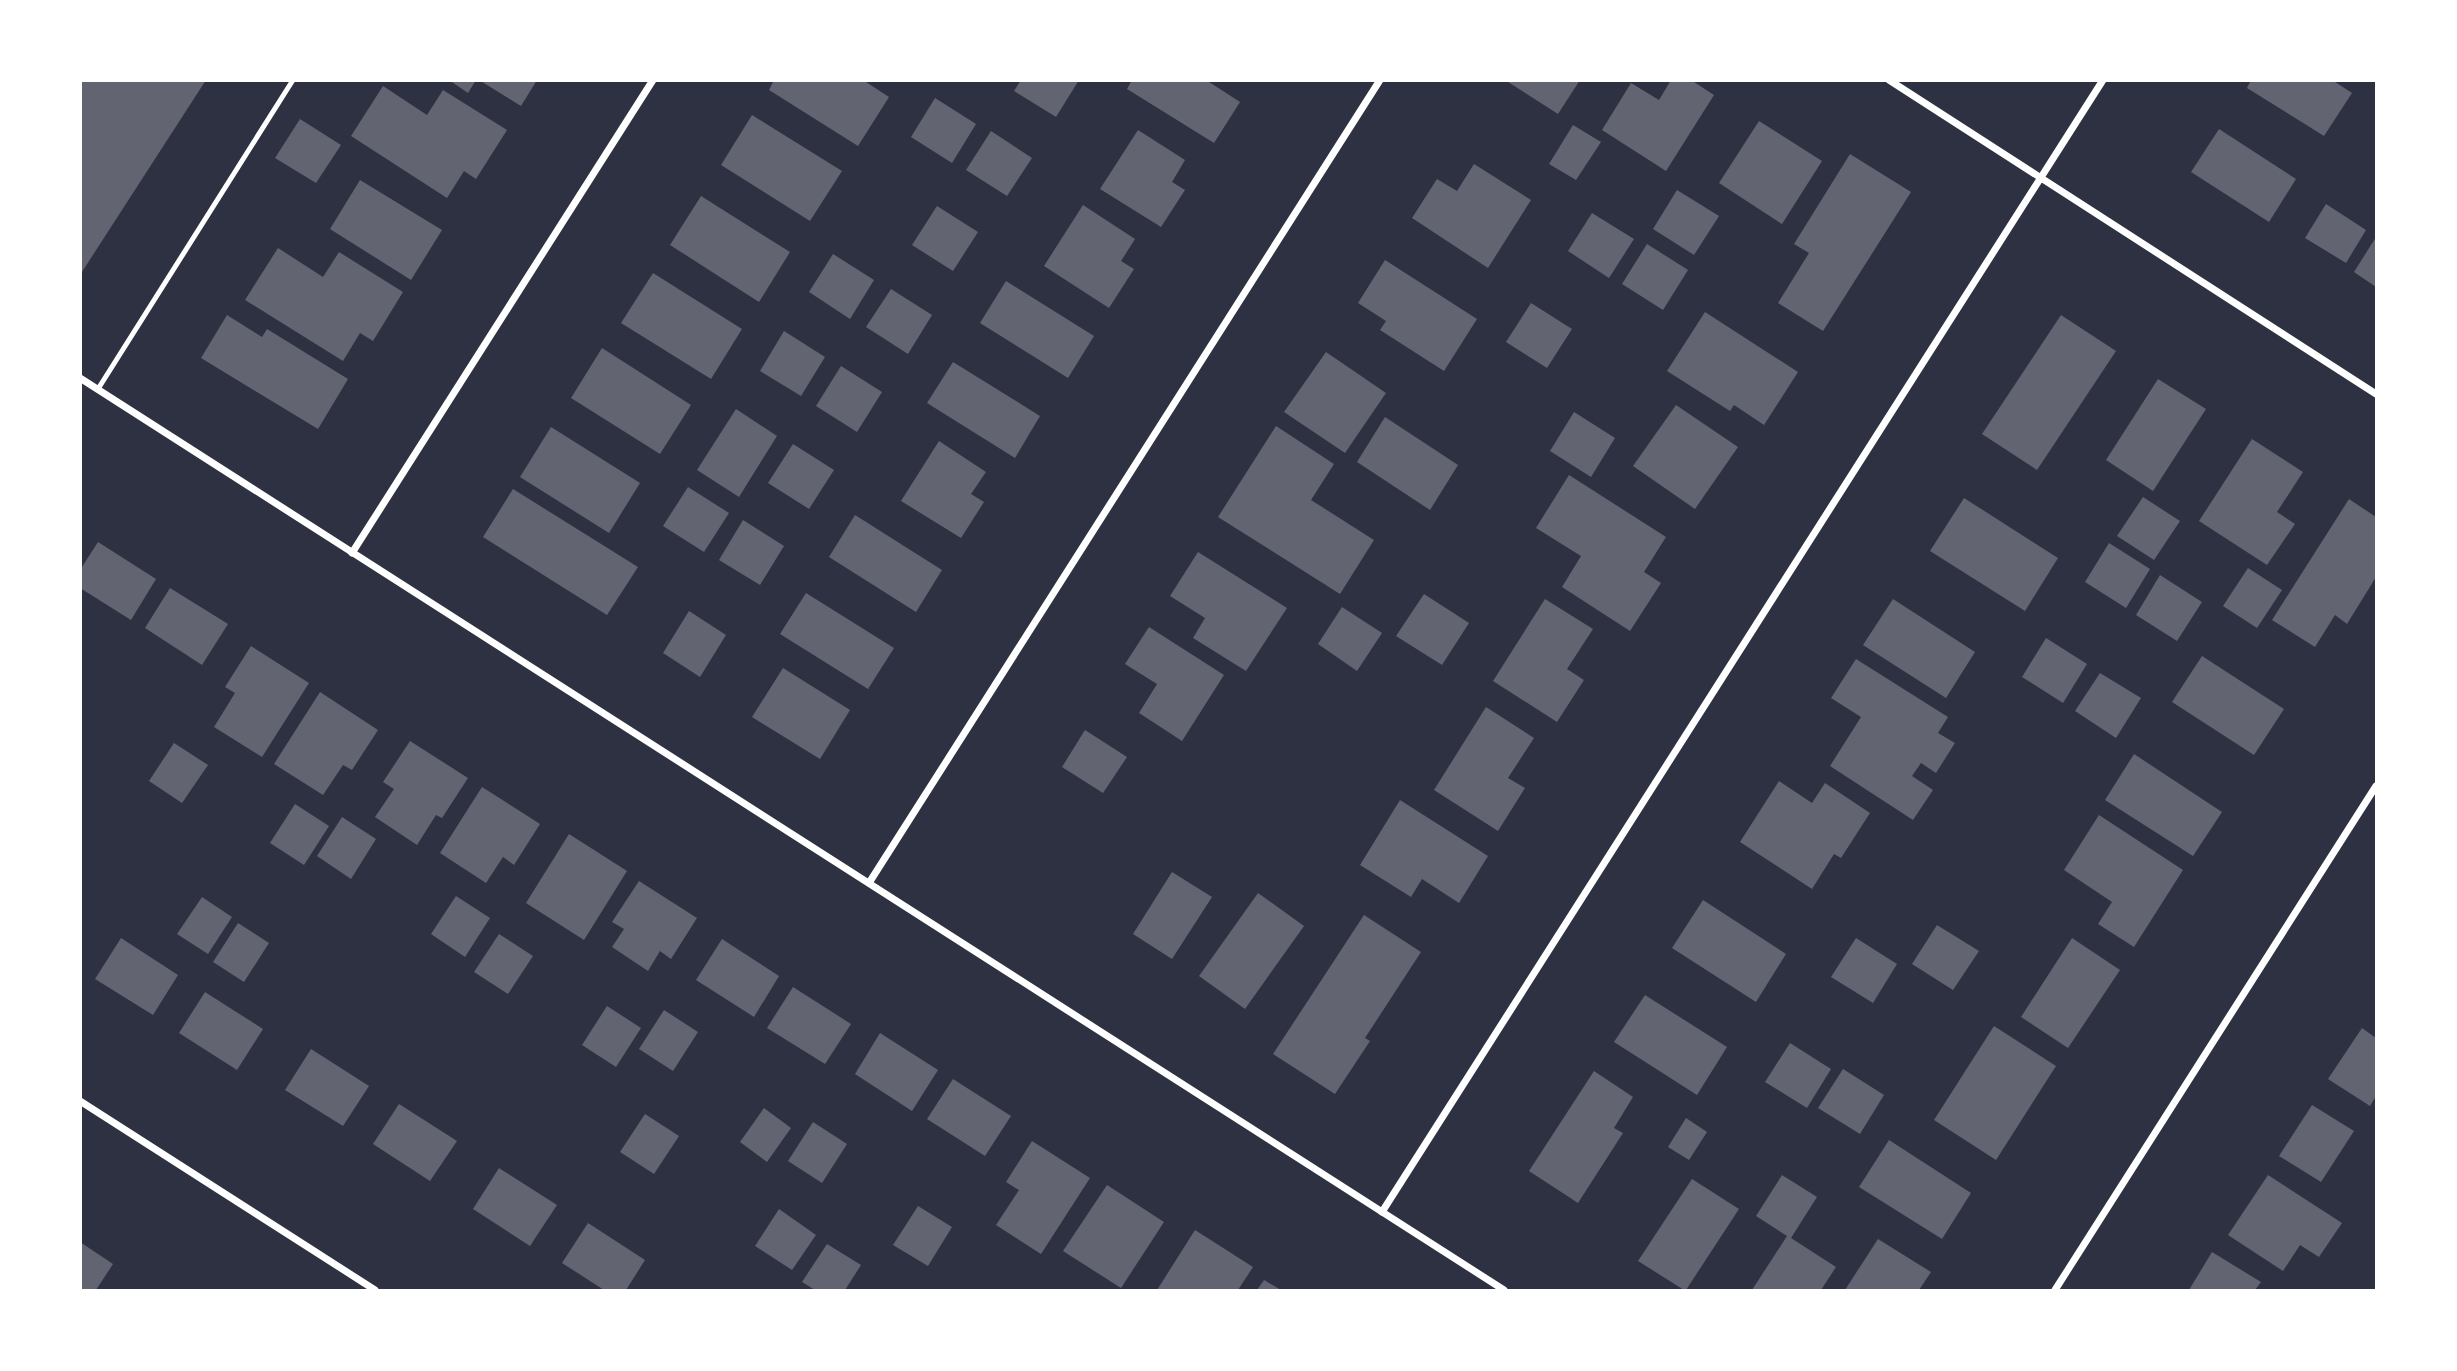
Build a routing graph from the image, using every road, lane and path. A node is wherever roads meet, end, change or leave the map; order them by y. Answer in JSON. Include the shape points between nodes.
{"nodes":[{"id":1,"x":293,"y":80,"type":"edge"},
{"id":2,"x":653,"y":80,"type":"edge"},
{"id":3,"x":1380,"y":80,"type":"edge"},
{"id":4,"x":1889,"y":80,"type":"edge"},
{"id":5,"x":2103,"y":80,"type":"edge"},
{"id":6,"x":2041,"y":178,"type":"junction"},
{"id":7,"x":80,"y":378,"type":"edge"},
{"id":8,"x":98,"y":389,"type":"junction"},
{"id":9,"x":2376,"y":394,"type":"edge"},
{"id":10,"x":352,"y":552,"type":"junction"},
{"id":11,"x":2376,"y":786,"type":"edge"},
{"id":12,"x":869,"y":883,"type":"junction"},
{"id":13,"x":80,"y":1101,"type":"edge"},
{"id":14,"x":1382,"y":1212,"type":"junction"},
{"id":15,"x":375,"y":1290,"type":"edge"},
{"id":16,"x":1504,"y":1290,"type":"edge"},
{"id":17,"x":2055,"y":1290,"type":"edge"}],
"edges":[{"from":1,"to":8,"type":"lane"},
{"from":2,"to":10,"type":"street"},
{"from":3,"to":12,"type":"street"},
{"from":4,"to":6,"type":"street"},
{"from":5,"to":6,"type":"street"},
{"from":6,"to":9,"type":"street"},
{"from":6,"to":14,"type":"street"},
{"from":7,"to":8,"type":"street"},
{"from":8,"to":10,"type":"street"},
{"from":10,"to":12,"type":"street"},
{"from":11,"to":17,"type":"street"},
{"from":12,"to":14,"type":"street"},
{"from":13,"to":15,"type":"street"},
{"from":14,"to":16,"type":"street"}]}
